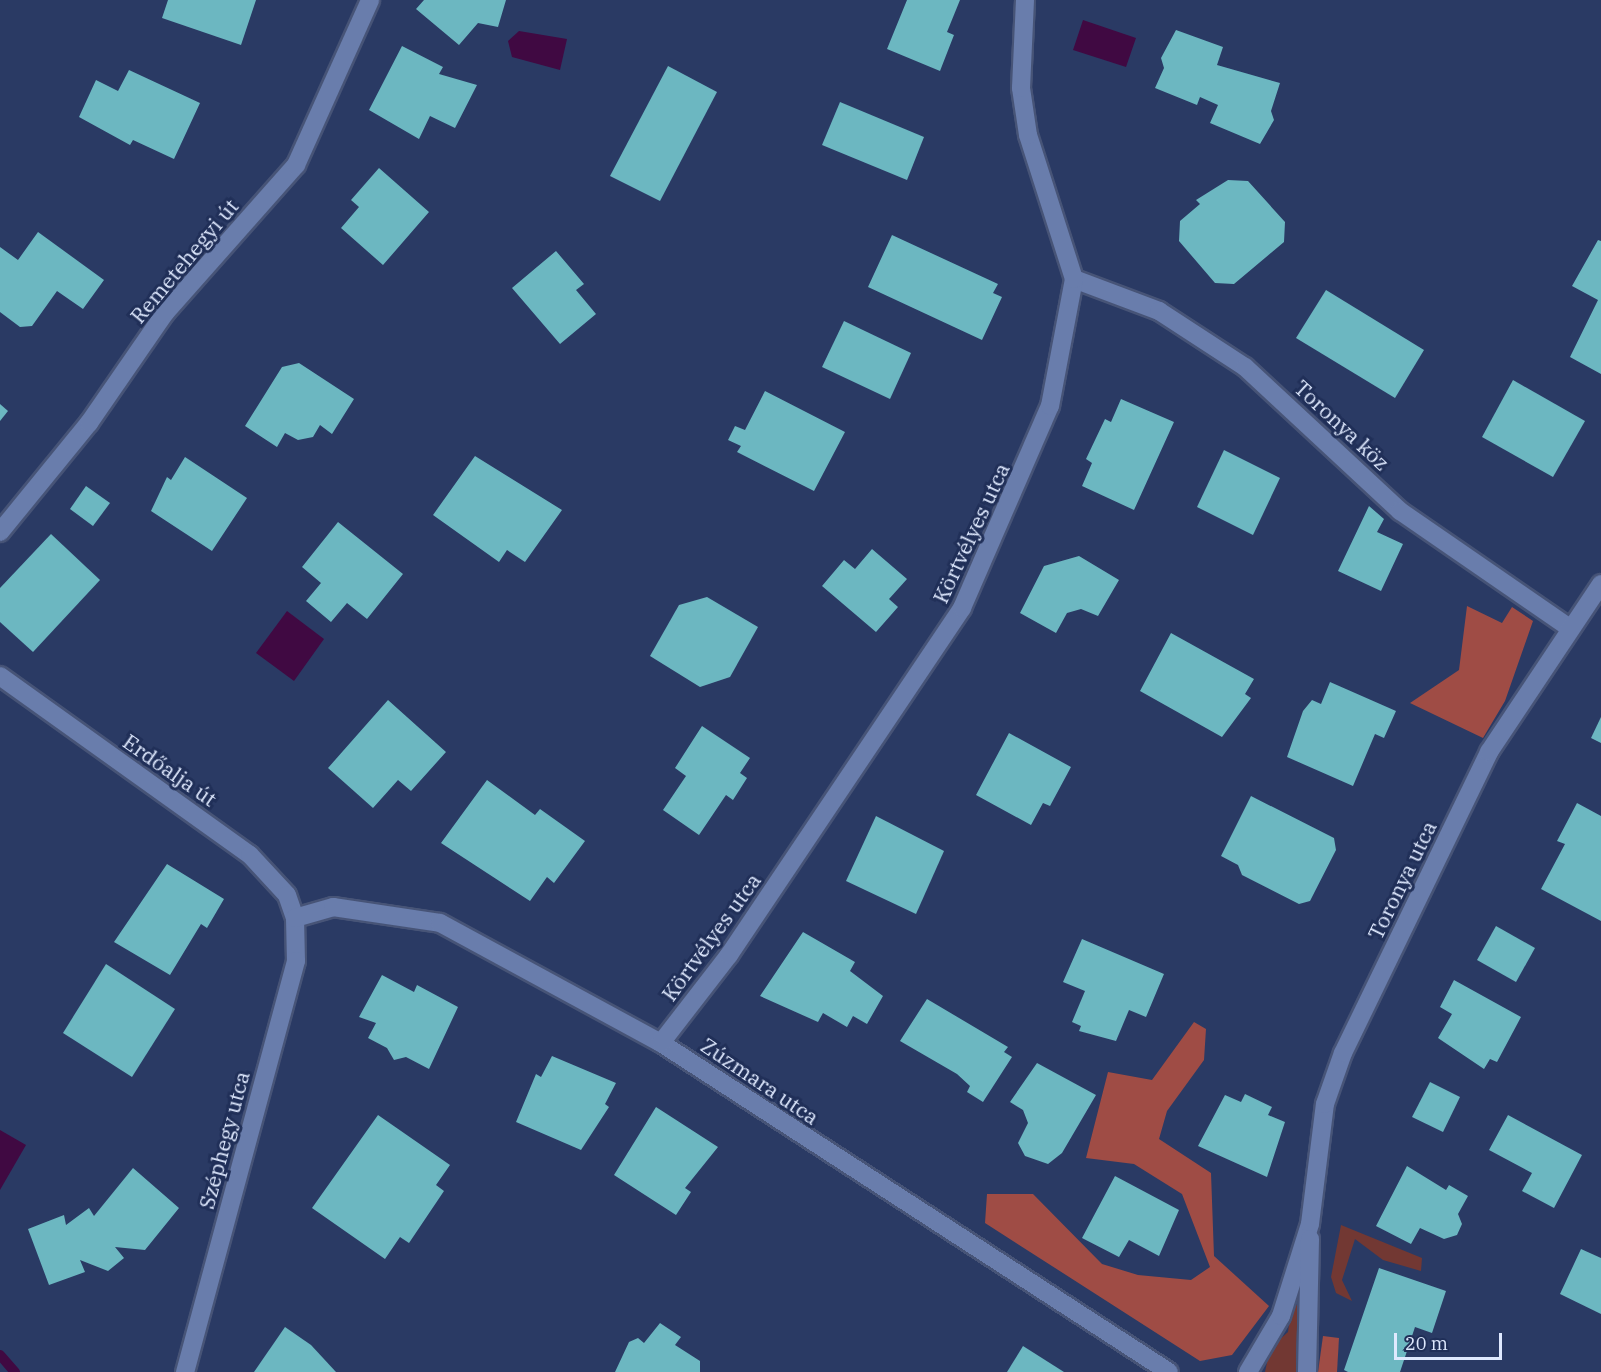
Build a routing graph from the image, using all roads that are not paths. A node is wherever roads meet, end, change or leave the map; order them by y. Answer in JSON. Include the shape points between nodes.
{"nodes":[{"id":1,"x":369,"y":0,"type":"edge"},
{"id":2,"x":1025,"y":0,"type":"edge"},
{"id":3,"x":1074,"y":279,"type":"junction"},
{"id":4,"x":0,"y":532,"type":"edge"},
{"id":5,"x":1601,"y":584,"type":"edge"},
{"id":6,"x":1568,"y":627,"type":"junction"},
{"id":7,"x":0,"y":676,"type":"edge"},
{"id":8,"x":295,"y":918,"type":"junction"},
{"id":9,"x":661,"y":1042,"type":"junction"},
{"id":10,"x":1310,"y":1224,"type":"junction"},
{"id":11,"x":185,"y":1372,"type":"edge"},
{"id":12,"x":1169,"y":1372,"type":"edge"},
{"id":13,"x":1248,"y":1372,"type":"edge"},
{"id":14,"x":1307,"y":1372,"type":"edge"}],
"edges":[{"from":1,"to":4,"type":"street","name":"Remetehegyi út","via":[[296,165],[165,313],[89,423]]},
{"from":2,"to":3,"type":"street","name":"Körtvélyes utca","via":[[1021,88],[1028,135]]},
{"from":3,"to":6,"type":"street","name":"Toronya köz","via":[[1124,295],[1201,335],[1253,373],[1400,511]]},
{"from":3,"to":9,"type":"street","name":"Körtvélyes utca","via":[[1050,406],[962,608],[729,956]]},
{"from":5,"to":6,"type":"street","name":"Toronya utca"},
{"from":6,"to":10,"type":"street","name":"Toronya utca","via":[[1489,752],[1343,1053],[1325,1104]]},
{"from":7,"to":8,"type":"street","name":"Erdőalja út","via":[[250,855],[287,895]]},
{"from":8,"to":9,"type":"street","name":"Zúzmara utca","via":[[333,907],[440,923]]},
{"from":8,"to":11,"type":"street","name":"Széphegy utca","via":[[296,961]]},
{"from":9,"to":12,"type":"street","name":"Zúzmara utca"},
{"from":10,"to":13,"type":"street","name":"Toronya utca","via":[[1281,1316]]},
{"from":10,"to":14,"type":"street","name":"Toronya utca"}]}
